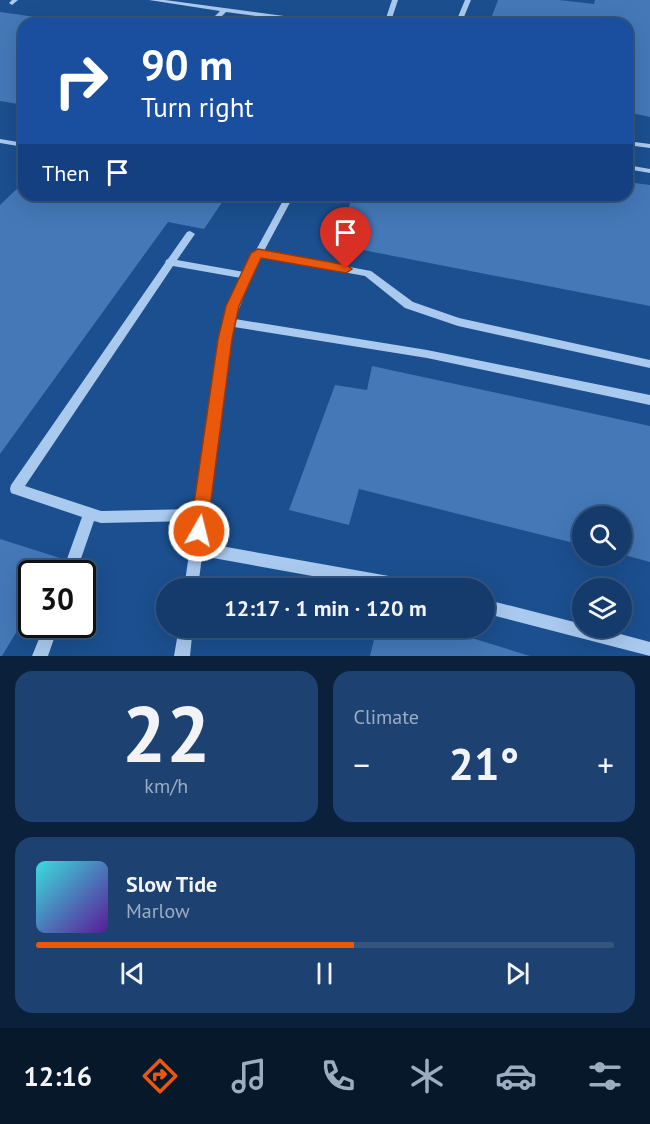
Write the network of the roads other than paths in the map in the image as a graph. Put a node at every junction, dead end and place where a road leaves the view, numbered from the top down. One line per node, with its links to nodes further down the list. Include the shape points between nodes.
1 (152, 0): 4 (street)
2 (395, 0): 7 (street)
3 (468, 0): 8 (street)
4 (224, 10): 5 (street); 6 (street)
5 (216, 18)
6 (284, 18)
7 (389, 18)
8 (460, 18)
9 (0, 141): 10 (street)
10 (18, 144)
11 (633, 144): 12 (street)
12 (650, 146)
13 (633, 168): 14 (street)
14 (650, 171)
15 (287, 201): 17 (street)
16 (190, 234): 18 (street)
17 (258, 253): 19 (street); 21 (street, via 368,273 409,305 458,322)
18 (169, 262): 19 (street); 23 (street, via 16,489)
19 (246, 276): 20 (street)
20 (229, 322): 22 (street, via 427,354); 24 (street)
21 (650, 364)
22 (650, 400)
23 (90, 513): 24 (street, via 101,517); 26 (street)
24 (201, 515): 25 (street)
25 (196, 548): 27 (street); 28 (street)
26 (74, 560)
27 (192, 578)
28 (362, 578)
29 (495, 609): 32 (street)
30 (47, 638): 33 (street)
31 (184, 638): 34 (street)
32 (650, 649)
33 (40, 656)
34 (182, 656)

